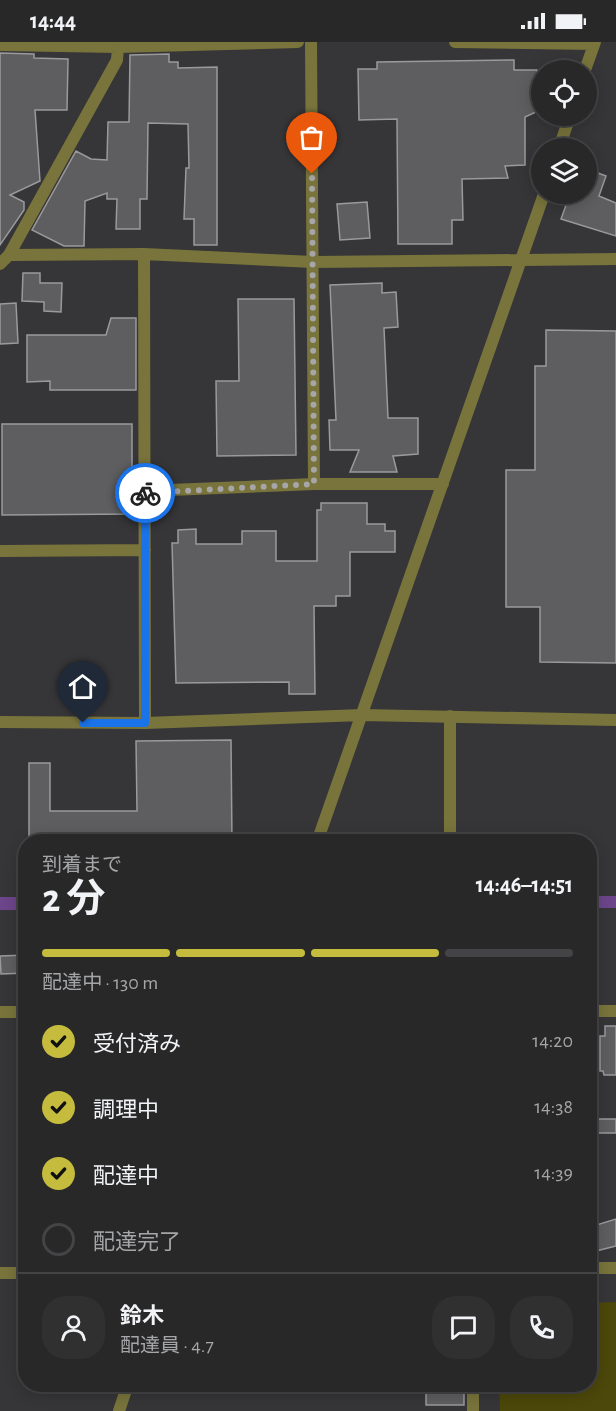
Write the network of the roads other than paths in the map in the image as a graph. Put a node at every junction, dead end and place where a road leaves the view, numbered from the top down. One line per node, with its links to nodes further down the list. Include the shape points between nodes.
1 (298, 42): 6 (street)
2 (311, 42): 13 (street)
3 (455, 42): 4 (street)
4 (594, 43): 7 (street)
5 (0, 45): 6 (street)
6 (124, 45): 11 (street)
7 (588, 60)
8 (541, 204): 12 (street)
9 (144, 254): 11 (street); 13 (street); 16 (street)
10 (616, 259): 12 (street)
11 (4, 260)
12 (522, 260): 13 (street); 15 (street)
13 (313, 262): 14 (street)
14 (314, 484): 15 (street); 16 (street)
15 (443, 484): 19 (street)
16 (145, 491): 18 (street)
17 (0, 550): 18 (street)
18 (145, 550): 23 (street)
19 (362, 715): 20 (street); 23 (street); 24 (street)
20 (450, 716): 21 (street); 25 (street)
21 (616, 720)
22 (0, 722): 23 (street)
23 (145, 723)
24 (320, 834)
25 (450, 834)
26 (597, 1011): 27 (street)
27 (616, 1011)
28 (0, 1012): 29 (street)
29 (18, 1012)
30 (597, 1268): 31 (street)
31 (616, 1268)
32 (0, 1273): 33 (street)
33 (18, 1273)
34 (125, 1392): 36 (street)
35 (473, 1392): 37 (street)
36 (119, 1411)
37 (473, 1411)

